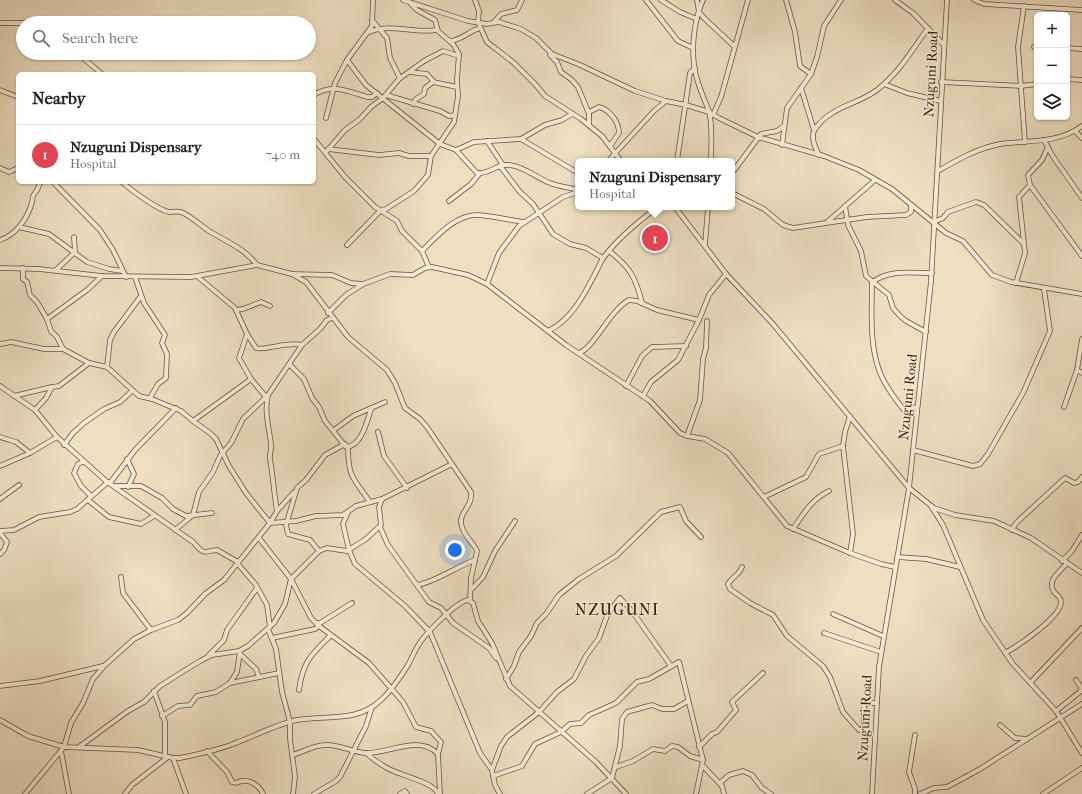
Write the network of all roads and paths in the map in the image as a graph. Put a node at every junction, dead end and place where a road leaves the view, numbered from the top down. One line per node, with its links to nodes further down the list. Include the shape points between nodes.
1 (373, 0): 22 (street)
2 (403, 0): 16 (street)
3 (475, 0): 23 (street, via 479,11)
4 (522, 0): 24 (street, via 517,10 502,14)
5 (646, 0): 35 (street, via 678,41)
6 (661, 0): 21 (street)
7 (697, 0): 20 (street)
8 (703, 0): 20 (street)
9 (748, 0): 34 (street)
10 (786, 0): 45 (street, via 795,32 800,66)
11 (842, 0): 45 (street, via 824,26)
12 (895, 0): 28 (street)
13 (947, 0): 33 (street, Nzuguni Road)
14 (974, 0): 17 (street, via 984,4)
15 (1044, 0): 18 (street)
16 (411, 4): 23 (street); 30 (street, via 435,20)
17 (1024, 6): 18 (street); 53 (street, via 1018,47)
18 (1044, 7): 19 (street)
19 (1082, 10)
20 (699, 12): 21 (street); 34 (street)
21 (697, 19): 35 (street)
22 (372, 20): 29 (street); 31 (street, via 372,26)
23 (478, 22): 24 (street); 27 (street)
24 (494, 22): 38 (street, via 521,29 536,38)
25 (0, 23): 26 (street)
26 (16, 23)
27 (480, 28): 32 (street, via 460,40); 67 (street, via 488,42 514,63 542,94)
28 (928, 28): 33 (street); 51 (street, via 906,60)
29 (381, 30): 30 (street); 31 (street); 46 (street, via 387,38 390,58)
30 (437, 30): 32 (street)
31 (367, 33): 41 (street)
32 (450, 41): 39 (street)
33 (944, 45): 50 (street, Nzuguni Road)
34 (734, 46): 70 (street, via 721,97)
35 (693, 48): 42 (street)
36 (1070, 48): 37 (street)
37 (1082, 49)
38 (548, 50): 63 (street, via 635,91); 68 (street, via 561,72 578,85)
39 (459, 56): 44 (street, via 443,51); 55 (street)
40 (85, 60): 43 (street)
41 (347, 60): 54 (street); 58 (street, via 358,77)
42 (695, 68): 65 (street, via 690,72); 66 (street, via 696,78)
43 (100, 72)
44 (410, 72): 46 (street); 49 (street, via 427,74)
45 (811, 74): 56 (street)
46 (400, 78): 61 (street)
47 (1070, 79): 48 (street)
48 (1082, 80)
49 (434, 82): 55 (street); 64 (street, via 425,88 424,94 416,98)
50 (941, 82): 53 (street); 62 (street, Nzuguni Road)
51 (884, 84): 62 (street, via 907,94); 75 (street, via 860,101 841,106)
52 (1034, 84): 53 (street)
53 (1021, 86): 83 (street)
54 (334, 87): 58 (street, via 370,97); 59 (street); 71 (street)
55 (458, 87): 69 (street)
56 (801, 88): 73 (street, via 787,108); 75 (street)
57 (0, 90): 60 (street)
58 (378, 93): 61 (street)
59 (316, 94)
60 (16, 96)
61 (384, 96): 64 (street); 84 (street); 89 (street, via 345,130)
62 (941, 100): 102 (street, Nzuguni Road)
63 (666, 101): 65 (street); 90 (street)
64 (413, 104): 69 (street, via 440,111 448,116)
65 (686, 105): 66 (street); 95 (street)
66 (709, 112): 70 (street); 96 (street)
67 (572, 114): 72 (street); 78 (street)
68 (589, 114): 72 (street); 86 (street, via 591,110 601,107 615,119 619,133)
69 (456, 115): 84 (street)
70 (713, 115): 77 (street)
71 (326, 118)
72 (589, 124): 86 (street)
73 (784, 126): 77 (street); 85 (street)
74 (1082, 126): 76 (street)
75 (814, 130): 91 (street, via 813,142)
76 (1075, 130): 79 (street); 80 (street, via 1056,139)
77 (758, 137): 85 (street); 100 (street)
78 (521, 138): 82 (street); 101 (street)
79 (1082, 138)
80 (1044, 140): 83 (street); 87 (street)
81 (316, 141): 89 (street)
82 (487, 142): 88 (street, via 474,142); 97 (street)
83 (1025, 142): 102 (street, via 1000,144 985,149)
84 (440, 144): 88 (street); 92 (street)
85 (782, 145): 91 (street)
86 (610, 146): 90 (street)
87 (1048, 147): 109 (street, via 1042,160 1028,175); 114 (street)
88 (456, 150): 103 (street, via 474,171)
89 (327, 151): 92 (street); 121 (street, via 348,179)
90 (615, 153): 93 (street); 94 (street)
91 (819, 155): 104 (street, via 859,170)
92 (431, 156): 121 (street, via 428,176 414,191)
93 (611, 158)
94 (619, 158)
95 (677, 158)
96 (711, 158)
97 (502, 165): 103 (street); 111 (street, via 512,165 549,183); 122 (street, via 520,192)
98 (0, 168): 99 (street, via 9,172)
99 (16, 169)
100 (735, 169)
101 (575, 171)
102 (938, 171): 126 (street, Nzuguni Road)
103 (480, 173): 115 (street, via 471,184)
104 (875, 180): 116 (street); 117 (street, via 892,189)
105 (40, 184): 127 (street)
106 (55, 184): 143 (street, via 100,230)
107 (124, 184): 110 (street)
108 (129, 184): 110 (street)
109 (1030, 185): 130 (street, via 1020,197); 136 (street)
110 (132, 190): 138 (street, via 166,211 185,214 210,232 241,249)
111 (575, 190)
112 (575, 192): 122 (street)
113 (735, 194): 125 (street, via 764,209 790,228)
114 (1082, 198)
115 (449, 201)
116 (845, 206): 123 (street); 125 (street)
117 (912, 206): 123 (street, via 911,212 906,215); 126 (street)
118 (655, 210): 134 (street)
119 (676, 210): 132 (street)
120 (708, 210): 132 (street)
121 (380, 211): 131 (street); 133 (street, via 395,219 402,231)
122 (539, 213): 124 (street); 137 (street, via 557,236)
123 (847, 220): 125 (street); 151 (street, via 848,228 860,251 865,274)
124 (524, 222): 133 (street, via 479,215 469,216 441,233); 154 (street, via 499,253)
125 (826, 223)
126 (936, 223): 130 (street, via 948,212 976,202 984,206); 144 (street, Nzuguni Road); 152 (street, via 946,233 963,241 992,275)
127 (19, 227): 129 (street, via 10,236); 135 (street, via 49,234)
128 (74, 237): 135 (street)
129 (0, 240)
130 (1024, 243): 152 (street, via 1025,253)
131 (348, 245)
132 (704, 245): 146 (street)
133 (422, 251): 139 (street)
134 (609, 251): 137 (street); 158 (street, via 625,264 636,279)
135 (75, 252): 142 (street); 143 (street, via 94,264)
136 (1082, 256)
137 (603, 258): 166 (street, via 568,318)
138 (257, 264): 145 (street); 150 (street)
139 (428, 267): 153 (street, via 413,276 390,274); 154 (street, via 468,274)
140 (0, 268): 141 (street)
141 (23, 268): 142 (street); 163 (street, via 23,279 27,282 30,296)
142 (56, 270): 147 (street)
143 (122, 271): 148 (street)
144 (932, 273): 151 (street, via 892,274); 167 (street, Nzuguni Road)
145 (292, 274): 153 (street, via 332,275); 161 (street, via 306,282)
146 (726, 274): 164 (street, via 709,295); 195 (street, via 773,324)
147 (102, 276): 148 (street); 163 (street)
148 (126, 277): 149 (street)
149 (135, 277): 150 (street); 157 (street)
150 (198, 277): 160 (street)
151 (872, 282): 167 (street, via 889,296 893,308 906,322); 192 (street, via 874,348 880,371 904,410)
152 (1016, 283): 155 (street)
153 (363, 284): 161 (street, via 346,295)
154 (487, 284): 166 (street, via 514,307)
155 (1044, 289): 156 (street); 205 (street, via 1050,331 1023,393 980,464 973,466)
156 (1082, 294)
157 (141, 296): 177 (street, via 110,340); 188 (street, via 164,333 162,343 167,354 166,378 158,384)
158 (642, 303): 164 (street, via 657,310); 174 (street, via 633,300 626,302 605,323 591,344)
159 (270, 306): 160 (street, via 261,302)
160 (236, 310): 168 (street)
161 (328, 313): 162 (street)
162 (332, 318): 171 (street); 210 (street, via 348,337 387,370 405,408 427,427)
163 (48, 319): 173 (street, via 51,330)
164 (699, 320): 172 (street)
165 (707, 321): 199 (street, via 700,400)
166 (548, 330): 174 (street)
167 (926, 332): 192 (street, Nzuguni Road)
168 (247, 334): 171 (street, via 258,349 286,344); 180 (street, via 239,358)
169 (1082, 340): 178 (street)
170 (0, 344): 173 (street, via 11,342 44,349)
171 (302, 345): 176 (street)
172 (686, 346): 181 (street, via 652,347 642,356); 187 (street, via 676,363 651,382)
173 (63, 349): 175 (street)
174 (579, 353): 181 (street)
175 (89, 363): 177 (street); 182 (street, via 59,386)
176 (289, 364): 186 (street); 197 (street, via 304,379 325,421)
177 (106, 367): 184 (street)
178 (1077, 370): 179 (street); 190 (street)
179 (1082, 373)
180 (251, 379): 186 (street); 196 (street)
181 (626, 386): 187 (street)
182 (52, 387): 185 (street); 194 (street)
183 (1, 388): 185 (street)
184 (132, 391): 188 (street, via 141,397); 202 (street, via 120,402 104,408 84,423)
185 (14, 396): 194 (street)
186 (267, 396): 207 (street, via 243,419); 228 (street, via 267,421 272,447 272,485)
187 (643, 396): 199 (street)
188 (150, 398): 191 (street)
189 (385, 402): 193 (street)
190 (1064, 407)
191 (176, 408): 196 (street); 208 (street)
192 (917, 408): 205 (street, Nzuguni Road)
193 (371, 409): 197 (street, via 353,416); 203 (street, via 364,431 358,440)
194 (35, 410): 201 (street)
195 (850, 416): 204 (street); 218 (street)
196 (193, 421): 207 (street, via 210,433)
197 (334, 430): 203 (street)
198 (378, 432): 217 (street, via 384,456)
199 (687, 436): 222 (street, via 705,439 728,453)
200 (0, 437): 206 (street, via 16,442)
201 (57, 437): 202 (street); 206 (street)
202 (64, 444): 209 (street)
203 (347, 446): 220 (street, via 325,455); 226 (street, via 351,476)
204 (843, 446): 222 (street, via 819,454 806,477); 246 (street, via 853,534)
205 (913, 450): 218 (street, Nzuguni Road)
206 (30, 452): 211 (street)
207 (223, 453): 231 (street, via 212,475 199,492); 235 (street, via 246,493)
208 (127, 459): 213 (street); 216 (street, via 134,474)
209 (83, 462): 213 (street); 221 (street, via 78,464 74,473 81,486)
210 (452, 464): 217 (street); 249 (street, via 471,492 471,502 462,514 461,523 477,551)
211 (0, 466)
212 (1082, 477): 239 (street, via 1074,483 1065,478 1016,523)
213 (109, 482): 215 (street); 221 (street)
214 (20, 485): 223 (street)
215 (115, 486): 216 (street); 232 (street)
216 (128, 487): 231 (street, via 141,486 162,498 180,513)
217 (407, 488): 224 (street)
218 (909, 488): 227 (street); 248 (street, Nzuguni Road)
219 (829, 491): 237 (street, via 813,501)
220 (294, 492): 228 (street); 233 (street)
221 (91, 496): 225 (street)
222 (764, 497): 237 (street, via 783,523)
223 (0, 499)
224 (382, 499): 226 (street); 236 (street, via 379,507)
225 (88, 500): 232 (street, via 109,517 116,519 141,524); 240 (street, via 70,512 39,517 14,530)
226 (370, 502): 229 (street, via 356,506)
227 (930, 506): 239 (street, via 955,515 994,521); 255 (street, via 943,525)
228 (277, 511): 235 (street)
229 (348, 512): 233 (street); 244 (street, via 343,524)
230 (212, 513): 231 (street)
231 (193, 515): 238 (street)
232 (154, 516): 238 (street)
233 (287, 521): 235 (street); 245 (street, via 288,534 310,540)
234 (515, 521): 261 (street, via 495,551 483,577)
235 (270, 523): 243 (street)
236 (380, 527): 244 (street, via 366,540); 259 (street, via 388,545)
237 (793, 529): 246 (street)
238 (175, 530): 251 (street, via 203,552 217,550)
239 (1012, 530): 250 (street, via 1033,540)
240 (0, 532): 247 (street, via 7,542)
241 (1082, 535): 250 (street)
242 (701, 536): 285 (street, via 686,521 680,507 661,512 616,556 559,595 537,623)
243 (259, 538): 251 (street); 258 (street)
244 (349, 550): 245 (street, via 327,548); 270 (street, via 358,566 405,606)
245 (319, 551): 258 (street, via 303,564)
246 (850, 553): 254 (street)
247 (0, 554)
248 (897, 557): 254 (street, Nzuguni Road); 255 (street, via 926,558)
249 (475, 560): 259 (street, via 436,577 429,583); 261 (street)
250 (1062, 561): 252 (street)
251 (238, 562): 260 (street); 269 (street, via 221,583 205,594 183,617)
252 (1067, 564): 256 (street); 277 (street, via 1052,584 1061,600 1056,611 1045,625)
253 (742, 567): 294 (street, via 741,571 731,578 728,584 730,589 774,615 787,636 823,666 830,677 843,712 859,730 862,730 864,725 864,705)
254 (895, 567): 273 (street, Nzuguni Road)
255 (960, 567): 277 (street, via 977,609)
256 (1082, 572)
257 (121, 578): 269 (street, via 122,593)
258 (291, 579): 266 (street, via 308,614); 267 (street, via 285,604)
259 (417, 585): 264 (street, via 429,602)
260 (257, 587): 267 (street, via 267,605); 278 (street, via 227,630 222,642)
261 (471, 590): 262 (street)
262 (470, 601): 264 (street, via 461,602); 279 (street)
263 (352, 604): 266 (street)
264 (446, 614): 270 (street); 279 (street, via 453,623 489,648)
265 (833, 614): 273 (street)
266 (317, 625): 272 (street); 274 (street, via 315,629)
267 (269, 628): 274 (street); 275 (street)
268 (1082, 628): 288 (street)
269 (151, 630): 280 (street, via 133,640)
270 (430, 632): 290 (street, via 418,644 408,666); 321 (street, via 480,753)
271 (824, 633): 276 (street)
272 (331, 635): 290 (street, via 365,659); 291 (street, via 305,664)
273 (884, 636): 276 (street, Nzuguni Road)
274 (272, 638): 282 (street)
275 (240, 652): 278 (street); 284 (street, via 256,669); 287 (street, via 237,672)
276 (881, 652): 294 (street, Nzuguni Road)
277 (1005, 653): 288 (street)
278 (206, 658): 292 (street)
279 (499, 660): 285 (street)
280 (104, 666): 289 (street, via 40,681); 309 (street, via 93,679 71,723)
281 (671, 666): 293 (street, via 678,662); 298 (street, via 620,598 608,613 599,638 574,679 557,692); 304 (street, via 649,679 637,682 616,703 589,715 579,724 570,724)
282 (279, 673): 284 (street); 302 (street)
283 (763, 673): 308 (street, via 732,702 736,710 717,732)
284 (259, 677): 287 (street)
285 (506, 679): 298 (street, via 514,691)
286 (1076, 680): 297 (street, via 1081,692)
287 (230, 683): 299 (street, via 216,692 197,696 190,705 178,706)
288 (1030, 683): 297 (street)
289 (0, 686)
290 (390, 688): 296 (street); 314 (street, via 406,707 416,728 431,731 439,740 441,744)
291 (299, 690)
292 (154, 691): 299 (street); 307 (street, via 144,702)
293 (688, 701): 308 (street); 319 (street, via 674,709 662,709 652,705 627,712 620,724 620,746)
294 (877, 703): 343 (street, Nzuguni Road)
295 (1082, 704): 300 (street)
296 (372, 707): 302 (street, via 348,717); 310 (street)
297 (1056, 711): 300 (street)
298 (539, 712): 304 (street); 321 (street, via 504,740)
299 (162, 716): 316 (street, via 165,722)
300 (1060, 718): 306 (street); 313 (street)
301 (0, 720): 309 (street, via 28,736)
302 (290, 722): 311 (street); 315 (street)
303 (1000, 726): 306 (street, via 1015,738)
304 (561, 732): 322 (street, via 535,744 522,766); 323 (street)
305 (915, 735): 344 (street, via 909,772)
306 (1028, 739): 325 (street, via 980,769 947,786)
307 (79, 747): 309 (street); 316 (street, via 138,750)
308 (699, 747): 317 (street)
309 (63, 749): 327 (street); 328 (street)
310 (355, 750): 312 (street); 315 (street, via 323,745); 333 (street, via 338,779)
311 (207, 751): 316 (street, via 180,758); 331 (street, via 227,772 232,782 245,780 256,784)
312 (366, 753): 314 (street, via 411,745 428,746); 336 (street, via 390,770 426,783)
313 (1082, 753)
314 (438, 754): 336 (street)
315 (293, 755): 332 (street)
316 (168, 757): 329 (street, via 132,785); 330 (street)
317 (703, 760): 318 (street); 319 (street, via 672,746 665,751 653,749 633,761)
318 (703, 766): 324 (street); 340 (street)
319 (616, 767): 323 (street)
320 (1082, 768): 346 (street)
321 (492, 770): 322 (street)
322 (493, 776): 337 (street)
323 (612, 778): 338 (street); 339 (street)
324 (720, 783): 341 (street); 342 (street, via 729,774 743,772 754,777 762,788)
325 (934, 788): 326 (street); 345 (street)
326 (938, 793)
327 (25, 794)
328 (69, 794)
329 (125, 794)
330 (186, 794)
331 (263, 794)
332 (293, 794)
333 (314, 794)
334 (400, 794): 335 (street, via 405,791)
335 (408, 794)
336 (439, 794)
337 (500, 794)
338 (587, 794)
339 (626, 794)
340 (696, 794)
341 (724, 794)
342 (771, 794)
343 (872, 794)
344 (915, 794)
345 (920, 794)
346 (1043, 794)

